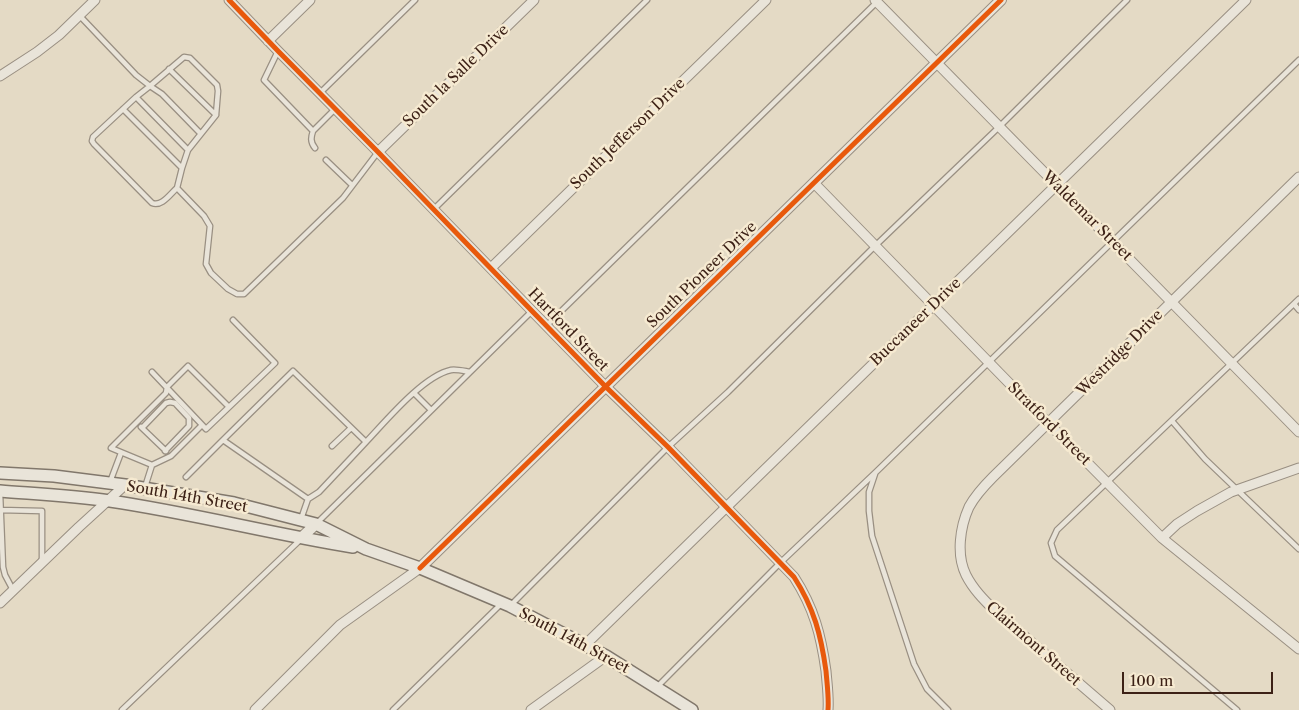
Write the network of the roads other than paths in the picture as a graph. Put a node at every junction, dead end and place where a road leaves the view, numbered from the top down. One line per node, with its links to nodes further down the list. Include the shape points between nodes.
1 (95, 0): 12 (street)
2 (229, 0): 13 (street, Hartford Street)
3 (310, 0): 13 (street)
4 (415, 0): 20 (lane)
5 (534, 0): 30 (street, South la Salle Drive)
6 (647, 0): 38 (lane)
7 (766, 0): 41 (street, South Jefferson Drive)
8 (1001, 0): 16 (street, South Pioneer Drive)
9 (1128, 0): 25 (lane)
10 (1246, 0): 36 (street, Buccaneer Drive)
11 (877, 1): 16 (street, Waldemar Street); 49 (lane)
12 (79, 15): 18 (street, via 60,35); 19 (lane)
13 (268, 41): 14 (street, Hartford Street)
14 (278, 52): 20 (street, Hartford Street); 26 (lane, via 264,80)
15 (1299, 60): 39 (lane)
16 (937, 62): 25 (street, Waldemar Street); 34 (street, South Pioneer Drive)
17 (169, 69): 19 (lane); 24 (lane); 24 (lane, via 184,57 190,58 218,88)
18 (0, 76)
19 (150, 86): 21 (lane); 27 (lane)
20 (320, 93): 23 (street, Hartford Street)
21 (136, 97): 22 (lane); 29 (lane)
22 (123, 109): 32 (lane); 37 (lane, via 93,137 94,144 152,203 160,204)
23 (335, 109): 26 (lane); 30 (street, Hartford Street)
24 (216, 115): 27 (lane)
25 (999, 126): 36 (street, Waldemar Street); 40 (lane)
26 (313, 130): 28 (lane, via 311,139)
27 (200, 133): 29 (lane)
28 (315, 148)
29 (188, 150): 32 (lane)
30 (378, 152): 35 (lane); 38 (street, Hartford Street)
31 (326, 160): 35 (lane)
32 (182, 168): 37 (lane)
33 (1299, 177): 43 (street, Westridge Drive)
34 (814, 183): 40 (street, Stratford Street); 54 (street, South Pioneer Drive)
35 (352, 186): 37 (lane, via 244,294 228,290 211,273 206,264 210,226)
36 (1057, 186): 39 (street, Waldemar Street); 45 (street, Buccaneer Drive)
37 (177, 188)
38 (434, 209): 41 (street, Hartford Street)
39 (1112, 242): 43 (street, Waldemar Street); 50 (lane)
40 (875, 246): 45 (street, Stratford Street); 69 (lane)
41 (490, 268): 47 (street, Hartford Street)
42 (1299, 299): 44 (lane)
43 (1172, 302): 51 (street, Waldemar Street); 62 (street, Westridge Drive)
44 (1294, 304): 46 (lane); 51 (lane)
45 (933, 305): 50 (street, Stratford Street); 86 (street, Buccaneer Drive)
46 (1299, 310)
47 (532, 311): 49 (street, Hartford Street); 53 (lane)
48 (233, 320): 57 (lane, via 275,363)
49 (547, 325): 54 (street, Hartford Street)
50 (989, 362): 62 (street, Stratford Street); 75 (lane)
51 (1232, 364): 59 (lane); 65 (street, Waldemar Street)
52 (152, 372): 55 (lane)
53 (470, 372): 56 (lane, via 452,370 428,380); 58 (lane)
54 (606, 386): 69 (street, Hartford Street); 97 (street, South Pioneer Drive)
55 (167, 387): 57 (lane, via 188,366); 60 (lane, via 166,393); 61 (lane)
56 (414, 393): 58 (lane); 67 (lane)
57 (229, 407): 61 (lane, via 206,429)
58 (431, 410): 89 (lane)
59 (1172, 421): 78 (lane); 82 (lane)
60 (136, 423): 63 (lane); 71 (lane, via 110,448)
61 (202, 424): 72 (lane)
62 (1049, 424): 78 (street, Stratford Street); 92 (street, Westridge Drive, via 979,492 962,525)
63 (142, 428): 70 (lane); 70 (lane, via 166,404 175,403 189,418 190,426)
64 (351, 428): 66 (lane, via 293,371); 67 (lane); 68 (lane)
65 (1299, 432)
66 (223, 440): 77 (lane); 84 (lane)
67 (366, 442): 84 (lane, via 319,492)
68 (332, 446)
69 (668, 447): 86 (street, Hartford Street); 101 (lane)
70 (165, 450): 72 (lane)
71 (121, 453): 73 (lane); 79 (lane)
72 (171, 456): 73 (lane)
73 (152, 465): 81 (lane)
74 (1299, 468): 82 (street)
75 (876, 472): 96 (lane); 112 (lane, via 869,492 872,536 914,664 927,689)
76 (0, 473): 79 (main road, South 14th Street)
77 (186, 477)
78 (1107, 482): 91 (street, Stratford Street); 114 (lane, via 1057,530 1051,543 1055,556)
79 (110, 483): 80 (main road, South 14th Street)
80 (125, 485): 81 (main road, South 14th Street); 85 (street)
81 (145, 489): 88 (main road, South 14th Street, via 234,504)
82 (1238, 490): 91 (street, via 1196,511); 94 (lane)
83 (0, 491): 85 (main road, South 14th Street); 87 (lane)
84 (308, 499): 88 (lane)
85 (108, 501): 90 (main road, South 14th Street); 95 (street)
86 (726, 508): 96 (street, Hartford Street); 102 (street, Buccaneer Drive)
87 (0, 510): 95 (lane, via 42,511); 98 (lane)
88 (300, 520): 89 (main road, South 14th Street)
89 (316, 524): 90 (street); 93 (main road, South 14th Street)
90 (301, 538): 93 (main road, South 14th Street); 107 (lane)
91 (1162, 538): 103 (street, Stratford Street)
92 (960, 541): 113 (street, Clairmont Street, via 965,574 979,595)
93 (366, 549): 97 (main road, South 14th Street)
94 (1299, 549)
95 (42, 562): 99 (street)
96 (780, 563): 105 (lane); 111 (street, Hartford Street, via 804,592 818,626)
97 (420, 568): 101 (main road, South 14th Street); 108 (street, via 340,626)
98 (2, 574): 99 (lane)
99 (13, 590): 100 (street)
100 (0, 603)
101 (506, 605): 102 (main road, South 14th Street); 109 (lane)
102 (585, 645): 104 (main road, South 14th Street)
103 (1299, 649)
104 (606, 656): 105 (main road, South 14th Street); 110 (street)
105 (657, 687): 106 (main road, South 14th Street)
106 (688, 709)
107 (122, 710)
108 (255, 710)
109 (393, 710)
110 (531, 710)
111 (828, 710)
112 (948, 710)
113 (1110, 710)
114 (1237, 710)

